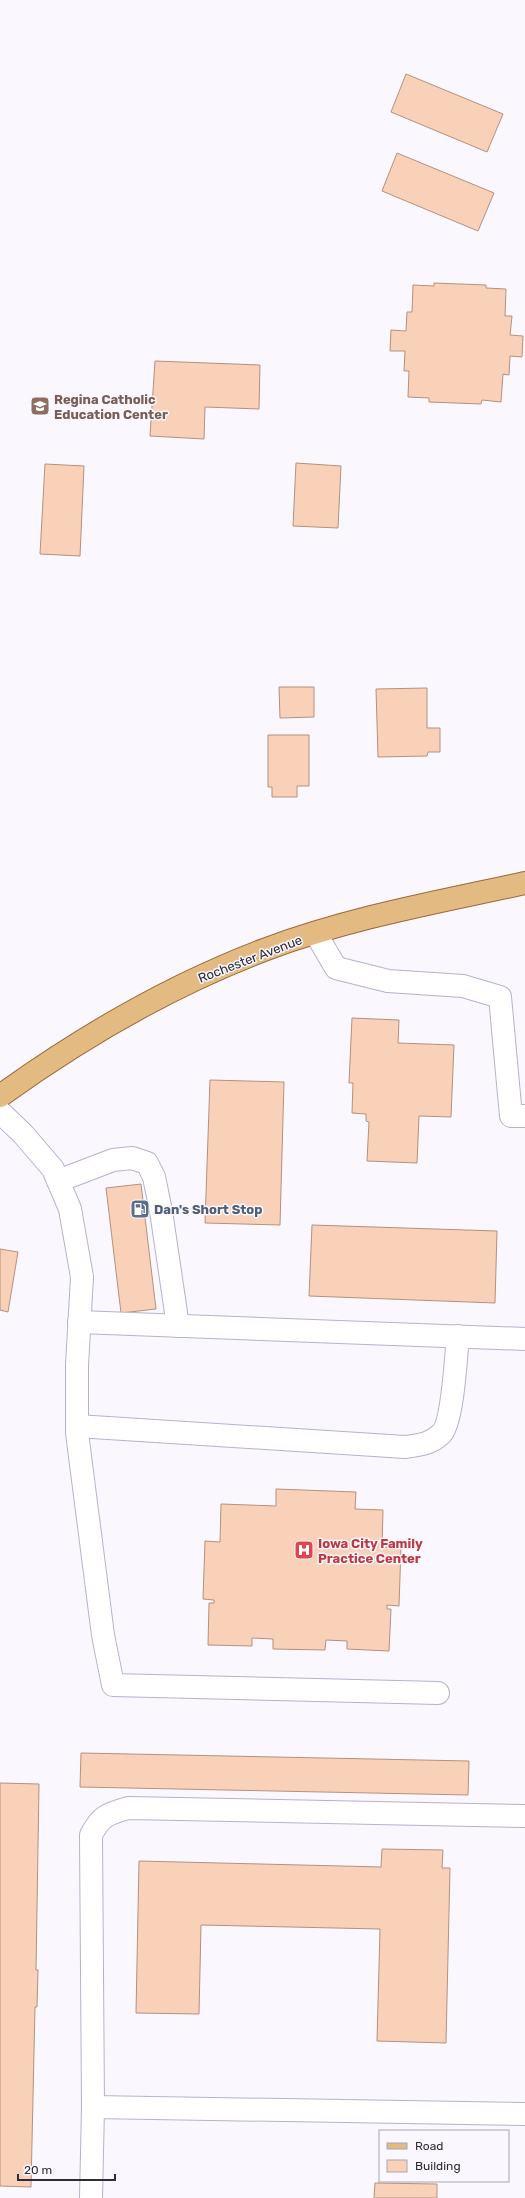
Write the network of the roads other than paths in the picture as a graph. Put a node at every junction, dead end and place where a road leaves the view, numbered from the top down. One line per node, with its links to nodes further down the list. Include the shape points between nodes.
1 (525, 883): 2 (main road, Rochester Avenue, via 365,918)
2 (316, 934): 3 (main road, Rochester Avenue, via 265,950 200,976 107,1024); 5 (lane, via 336,968 388,981 464,986 500,997 511,1116)
3 (0, 1096)
4 (0, 1112): 6 (lane, via 53,1169)
5 (525, 1116)
6 (58, 1181): 7 (lane, via 70,1209 78,1249 82,1277); 8 (lane, via 113,1160 132,1158 147,1163 154,1177 161,1211)
7 (80, 1322): 8 (lane); 11 (lane)
8 (178, 1326): 9 (lane)
9 (458, 1336): 10 (lane); 11 (lane, via 451,1406 443,1432 428,1443 405,1447)
10 (525, 1339)
11 (77, 1426): 12 (lane, via 102,1635 113,1685)
12 (438, 1693)
13 (525, 1816): 14 (lane, via 128,1808 99,1820 92,1835)
14 (93, 2107): 15 (lane); 16 (lane)
15 (525, 2114)
16 (91, 2198)

